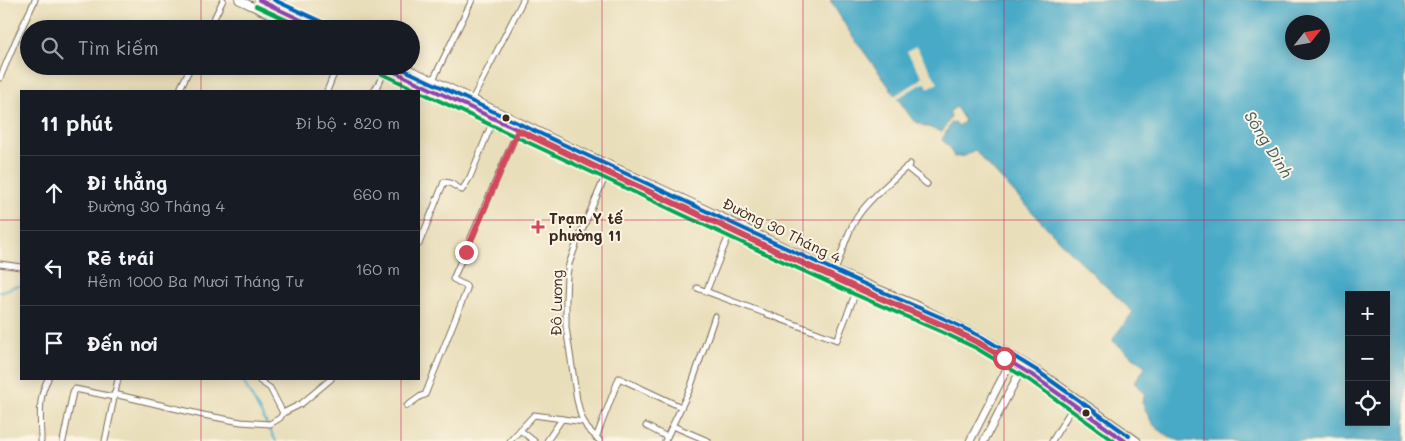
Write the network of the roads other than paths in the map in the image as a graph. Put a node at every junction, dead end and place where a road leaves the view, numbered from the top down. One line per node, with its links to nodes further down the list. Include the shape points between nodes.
1 (36, 0): 10 (street)
2 (223, 0): 11 (street)
3 (239, 0): 9 (main road)
4 (259, 0): 8 (main road)
5 (282, 0): 8 (street)
6 (472, 0): 21 (street)
7 (523, 0): 25 (street)
8 (279, 9): 9 (main road); 13 (main road)
9 (276, 17): 12 (main road)
10 (26, 20)
11 (213, 20)
12 (282, 20)
13 (302, 20)
14 (20, 32): 20 (street)
15 (420, 74): 21 (main road, Đường 30 Tháng 4)
16 (187, 75): 22 (street)
17 (333, 75): 23 (street)
18 (381, 75): 24 (street)
19 (399, 75): 26 (main road, Đường 30 Tháng 4)
20 (0, 78)
21 (433, 80): 25 (main road, Đường 30 Tháng 4)
22 (179, 90)
23 (327, 90)
24 (374, 90)
25 (472, 100): 28 (main road, Đường 30 Tháng 4)
26 (494, 118): 27 (main road, Đường 30 Tháng 4); 33 (street, via 462,190 444,182)
27 (518, 130): 28 (main road, Đường 30 Tháng 4); 50 (street, via 453,279 467,289 425,395)
28 (608, 169): 30 (main road, Đường 30 Tháng 4); 31 (main road, Đường 30 Tháng 4); 54 (street, Đô Lương, via 577,242 567,275 566,327 577,400)
29 (926, 184): 36 (street, via 908,165 883,188 858,215)
30 (731, 230): 32 (main road, Đường 30 Tháng 4); 39 (street)
31 (754, 232): 32 (main road); 36 (main road, Đường 30 Tháng 4)
32 (750, 239): 36 (main road, Đường 30 Tháng 4)
33 (420, 242)
34 (0, 264): 35 (street)
35 (20, 266)
36 (834, 274): 37 (main road, Đường 30 Tháng 4)
37 (858, 285): 39 (street, via 836,340); 41 (main road, Đường 30 Tháng 4, via 903,304 914,304 958,325 985,339)
38 (697, 288): 39 (street)
39 (706, 292)
40 (715, 316): 51 (street)
41 (1012, 359): 42 (main road, Đường 30 Tháng 4); 67 (main road)
42 (1023, 366): 47 (main road, Đường 30 Tháng 4); 68 (main road)
43 (48, 380): 60 (street, via 40,402)
44 (118, 380): 48 (street)
45 (258, 380): 52 (street, via 270,388)
46 (330, 380): 52 (street)
47 (1054, 386): 49 (main road, Đường 30 Tháng 4); 71 (main road, Đường 30 Tháng 4)
48 (114, 396): 52 (street, via 241,422 270,424); 61 (street, via 75,389); 62 (street)
49 (1074, 405): 69 (street); 70 (main road, Đường 30 Tháng 4)
50 (407, 406)
51 (681, 407): 56 (street); 59 (street, via 619,378)
52 (283, 414)
53 (562, 419): 54 (street); 57 (street, via 534,415); 65 (street)
54 (584, 422): 59 (street, Đô Lương)
55 (646, 426): 58 (street)
56 (673, 426): 58 (street); 66 (street)
57 (520, 430): 63 (street); 64 (street)
58 (666, 439)
59 (598, 440)
60 (42, 441)
61 (63, 441)
62 (105, 441)
63 (510, 441)
64 (534, 441)
65 (547, 441)
66 (708, 441)
67 (970, 441)
68 (984, 441)
69 (1052, 441)
70 (1125, 441)
71 (1136, 441)

